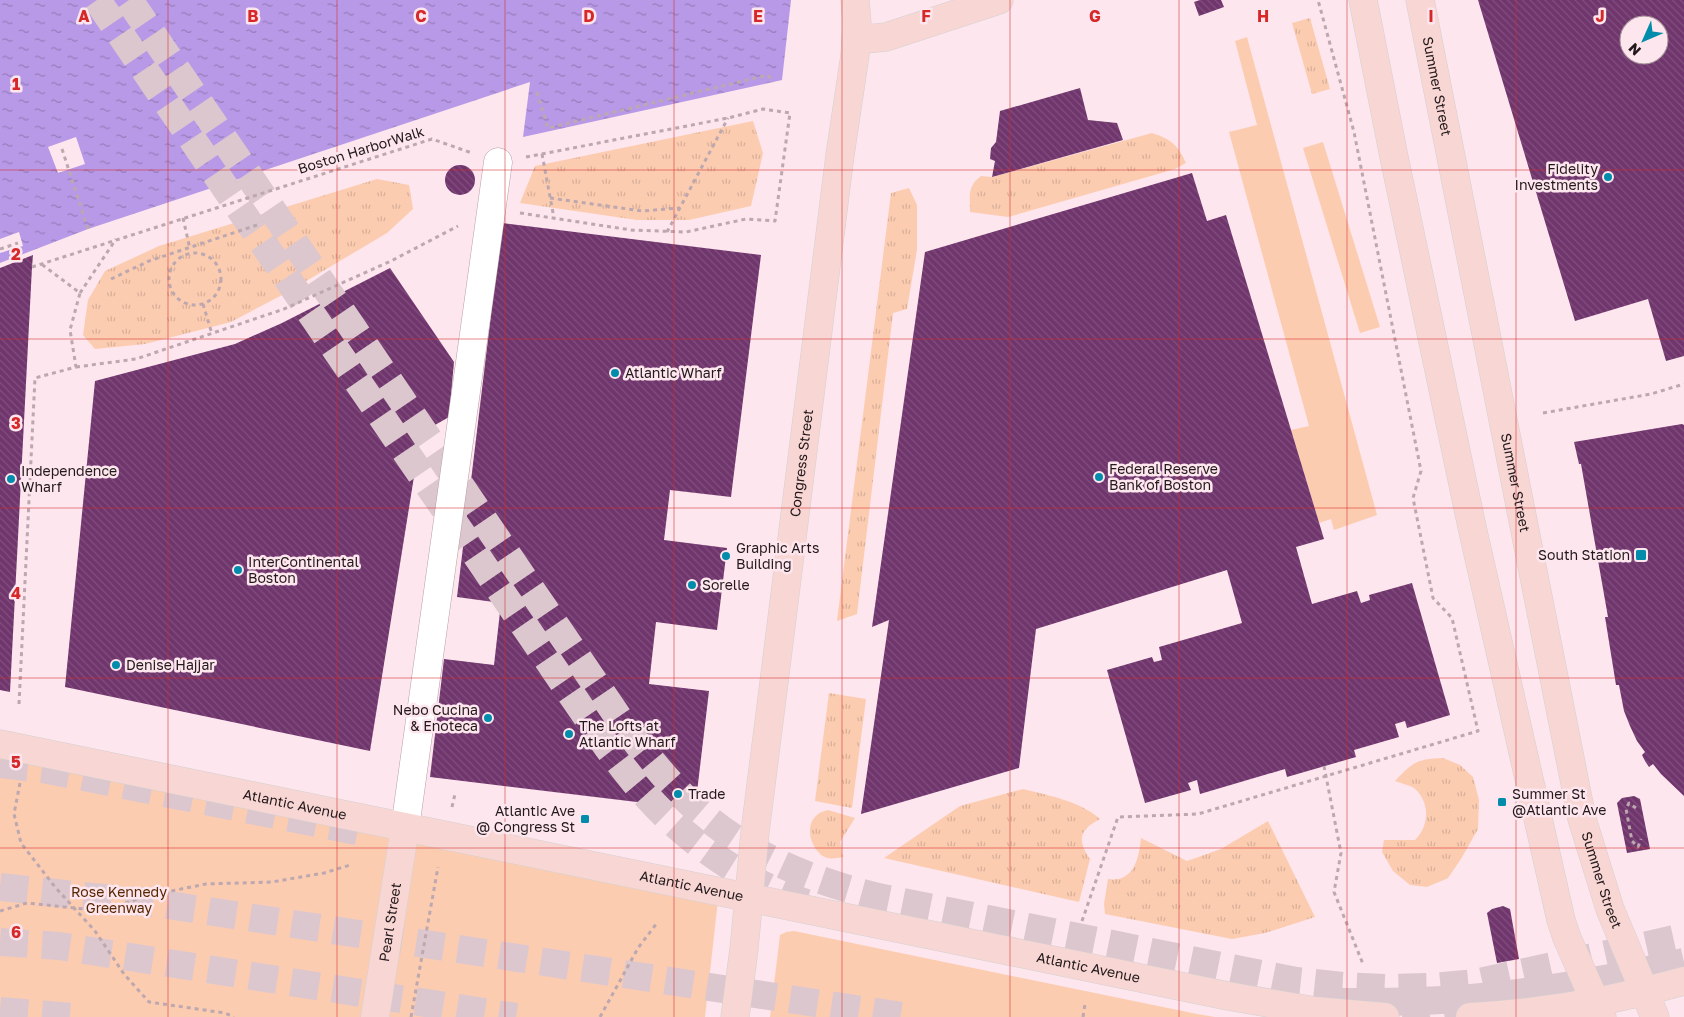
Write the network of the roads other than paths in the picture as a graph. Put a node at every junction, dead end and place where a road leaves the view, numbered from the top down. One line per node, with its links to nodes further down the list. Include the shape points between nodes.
1 (856, 0): 5 (main road, Congress Street)
2 (999, 0): 5 (main road, via 886,37)
3 (1363, 0): 12 (main road, via 1470,517 1559,910 1567,938)
4 (1420, 0): 11 (main road, Summer Street, via 1582,819 1610,909)
5 (856, 40): 9 (main road, Congress Street)
6 (498, 162): 8 (street)
7 (0, 744): 8 (main road, Atlantic Avenue)
8 (406, 828): 9 (main road, Atlantic Avenue); 13 (main road, Pearl Street)
9 (748, 897): 14 (main road, Congress Street); 15 (main road, Atlantic Avenue, via 1228,996 1315,1011)
10 (1684, 981): 11 (main road)
11 (1645, 992): 12 (main road); 17 (main road, Summer Street)
12 (1599, 1010): 16 (main road)
13 (375, 1017)
14 (735, 1017)
15 (1385, 1017)
16 (1470, 1017)
17 (1655, 1017)

